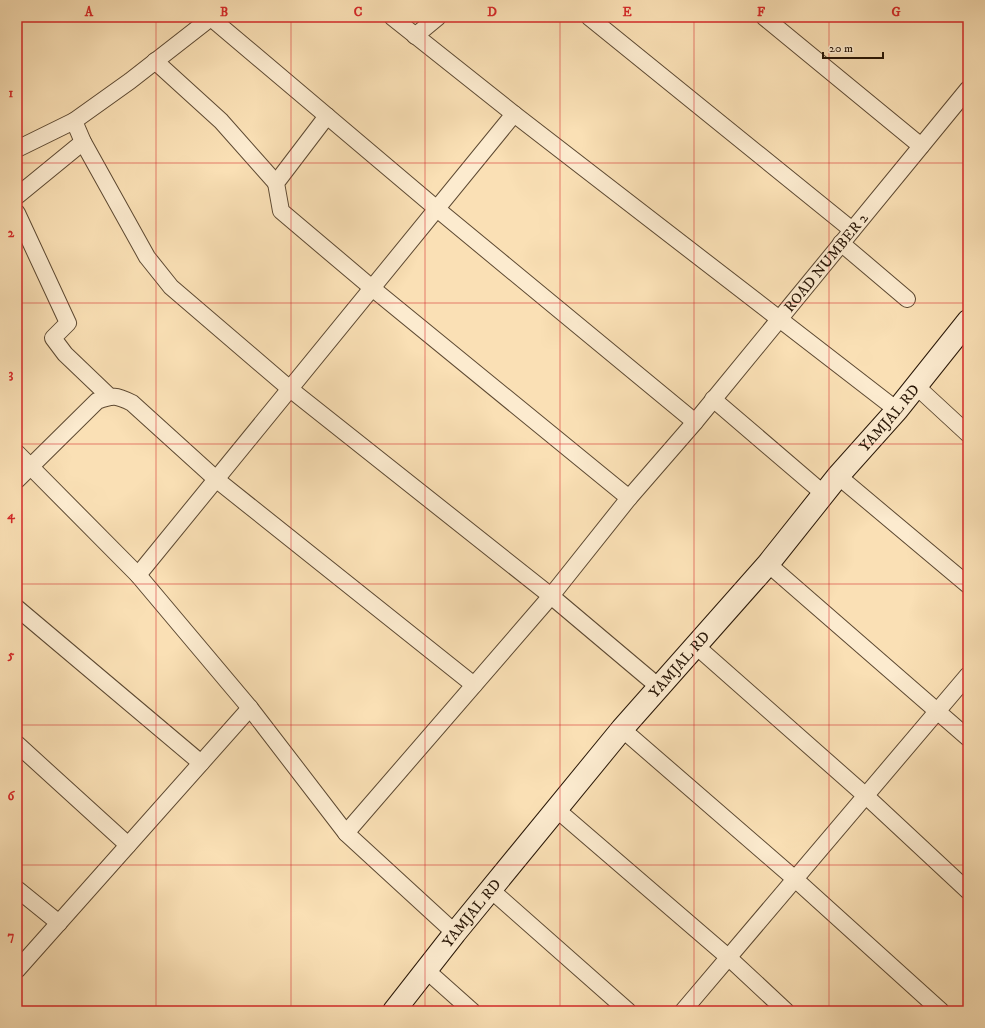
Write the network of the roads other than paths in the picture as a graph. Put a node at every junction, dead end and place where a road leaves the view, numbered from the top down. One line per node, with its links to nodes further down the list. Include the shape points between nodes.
1 (211, 17): 7 (street); 10 (street)
2 (392, 17): 6 (street)
3 (438, 17): 6 (street)
4 (590, 17): 19 (street)
5 (764, 17): 13 (street)
6 (415, 36): 9 (street)
7 (155, 62): 11 (street); 15 (street, via 221,121)
8 (968, 89): 13 (street, ROAD NUMBER 2)
9 (514, 114): 17 (street); 23 (street)
10 (327, 116): 15 (street); 17 (street)
11 (74, 121): 12 (street); 14 (street)
12 (83, 142): 16 (street); 26 (street, via 147,257 162,278)
13 (921, 146): 19 (street, ROAD NUMBER 2)
14 (17, 149)
15 (276, 183): 21 (street, via 281,211)
16 (17, 196)
17 (436, 209): 21 (street); 30 (street)
18 (17, 212): 27 (street, via 68,323 53,338 65,354)
19 (852, 230): 20 (street, ROAD NUMBER 2)
20 (841, 243): 22 (street); 23 (street, ROAD NUMBER 2)
21 (372, 288): 26 (street); 38 (street)
22 (907, 299)
23 (778, 319): 28 (street); 29 (street, ROAD NUMBER 2)
24 (968, 321): 25 (main road, YAMJAL RD)
25 (916, 386): 29 (main road, YAMJAL RD); 31 (street)
26 (290, 390): 36 (street); 42 (street)
27 (110, 397): 33 (street, via 97,401); 36 (street, via 119,396 132,403)
28 (713, 399): 30 (street); 37 (street)
29 (897, 410): 34 (main road, YAMJAL RD)
30 (694, 422): 38 (street)
31 (968, 434)
32 (17, 453): 33 (street)
33 (31, 466): 35 (street); 40 (street)
34 (838, 476): 37 (main road, YAMJAL RD); 41 (street)
35 (17, 480)
36 (217, 480): 40 (street); 46 (street)
37 (824, 494): 39 (main road, YAMJAL RD)
38 (629, 498): 42 (street)
39 (768, 564): 44 (main road, YAMJAL RD); 49 (street)
40 (138, 575): 48 (street)
41 (968, 585)
42 (551, 596): 46 (street); 47 (street)
43 (17, 608): 53 (street)
44 (696, 646): 47 (main road, YAMJAL RD); 54 (street)
45 (968, 675): 49 (street)
46 (474, 685): 56 (street)
47 (659, 687): 50 (main road, YAMJAL RD)
48 (250, 708): 53 (street); 56 (street)
49 (937, 712): 51 (street); 54 (street)
50 (622, 729): 55 (main road, YAMJAL RD); 58 (street)
51 (968, 738)
52 (17, 744): 57 (street)
53 (201, 763): 57 (street)
54 (866, 796): 58 (street); 61 (street)
55 (556, 809): 60 (main road, YAMJAL RD); 64 (street)
56 (346, 833): 63 (street)
57 (128, 845): 62 (street)
58 (795, 879): 64 (street); 72 (street)
59 (17, 889): 62 (street)
60 (491, 890): 63 (main road, YAMJAL RD); 69 (street)
61 (968, 891)
62 (59, 923): 65 (street)
63 (455, 932): 66 (main road, YAMJAL RD)
64 (728, 957): 70 (street); 71 (street)
65 (17, 970)
66 (426, 970): 67 (main road, YAMJAL RD); 68 (street)
67 (394, 1011)
68 (472, 1011)
69 (628, 1011)
70 (683, 1011)
71 (786, 1011)
72 (941, 1011)

